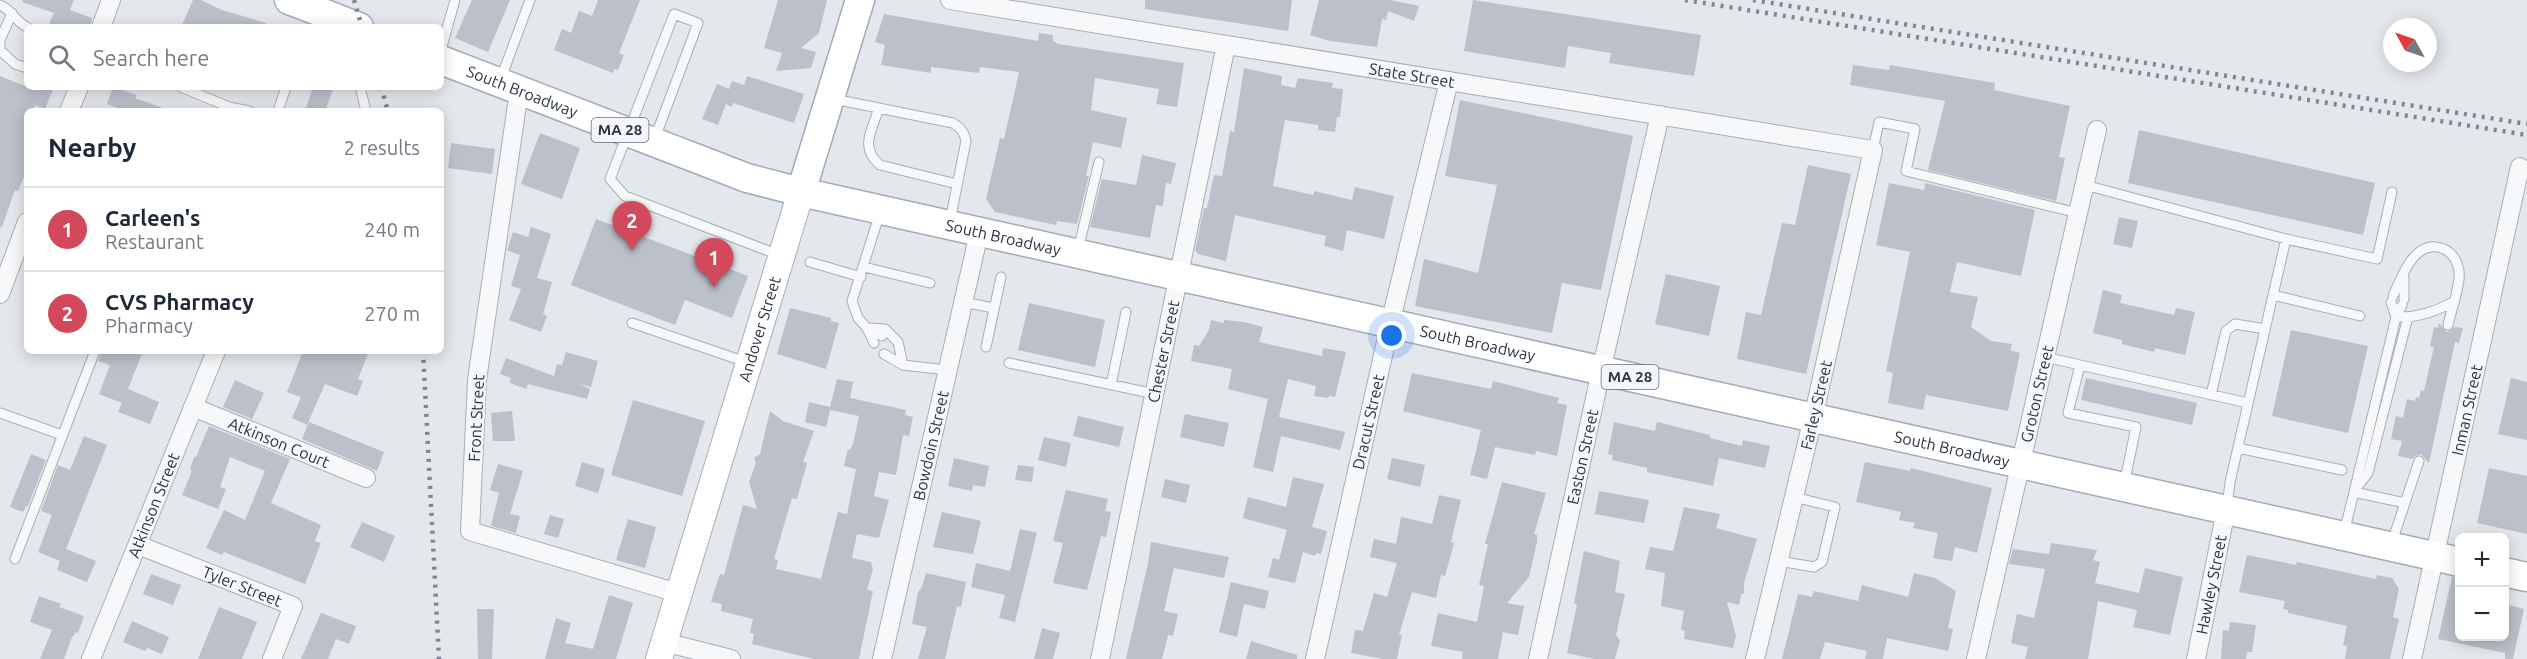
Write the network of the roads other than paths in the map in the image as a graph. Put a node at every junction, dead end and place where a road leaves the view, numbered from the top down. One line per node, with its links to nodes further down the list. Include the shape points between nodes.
1 (111, 0): 9 (street)
2 (455, 0): 12 (lane)
3 (530, 0): 17 (lane)
4 (860, 0): 22 (main road, Andover Street)
5 (950, 0): 13 (street, State Street)
6 (0, 5): 8 (lane)
7 (305, 7): 10 (main road)
8 (12, 13): 11 (lane); 15 (lane, via 0,40 0,51)
9 (102, 24)
10 (346, 24)
11 (24, 26)
12 (444, 39)
13 (1226, 45): 16 (street, State Street); 50 (street, Chester Street)
14 (444, 61): 17 (main road, South Broadway / MA 28)
15 (24, 67)
16 (1449, 81): 28 (street, State Street); 64 (street, Dracut Street)
17 (509, 87): 30 (main road, South Broadway / MA 28); 108 (street, Front Street, via 477,380 470,531)
18 (78, 90): 23 (street)
19 (188, 90): 24 (lane)
20 (285, 90): 25 (lane)
21 (361, 90): 26 (lane)
22 (830, 98): 27 (lane); 37 (main road, Andover Street)
23 (70, 108)
24 (234, 108)
25 (279, 108)
26 (365, 108)
27 (879, 108): 35 (lane, via 960,127 966,141); 35 (lane, via 867,147 870,156 880,165)
28 (1660, 115): 32 (street, State Street); 81 (street, Easton Street)
29 (2097, 130): 36 (street, Groton Street)
30 (627, 132): 31 (main road, South Broadway / MA 28); 31 (lane, via 674,14 698,23); 46 (lane, via 610,179 625,196)
31 (653, 142): 37 (main road, South Broadway / MA 28, via 747,178)
32 (1873, 150): 40 (lane, via 1879,122 1915,129 1906,171); 88 (street, Farley Street)
33 (1099, 162): 45 (lane)
34 (2523, 168): 104 (street, Inman Street)
35 (957, 183): 41 (lane)
36 (2085, 185): 40 (street, Groton Street); 44 (lane)
37 (801, 192): 39 (main road, South Broadway / MA 28); 46 (main road, Andover Street)
38 (2392, 192): 44 (lane, via 2377,259)
39 (881, 211): 41 (main road, South Broadway / MA 28); 48 (lane)
40 (2078, 213): 75 (street, Groton Street)
41 (949, 226): 43 (main road, South Broadway / MA 28)
42 (24, 230): 54 (street)
43 (979, 232): 45 (main road, South Broadway / MA 28); 56 (street, Bowdoin Street)
44 (2286, 239): 55 (lane)
45 (1077, 254): 50 (main road, South Broadway / MA 28)
46 (781, 256): 76 (main road, Andover Street)
47 (810, 262): 51 (lane)
48 (864, 267): 51 (lane); 53 (lane)
49 (2404, 272): 57 (lane, via 2411,258 2425,248 2437,246 2449,251 2456,258 2459,273); 61 (lane, via 2403,302); 61 (lane, via 2392,299)
50 (1179, 276): 64 (main road, South Broadway / MA 28); 83 (street, Chester Street)
51 (861, 277): 66 (lane, via 852,301 858,318)
52 (1001, 277): 58 (lane)
53 (930, 283)
54 (0, 294)
55 (2273, 295): 60 (lane); 67 (lane)
56 (963, 302): 58 (lane); 80 (street, Bowdoin Street)
57 (2453, 302): 62 (lane, via 2436,311); 65 (lane)
58 (994, 308): 71 (lane)
59 (1126, 312): 82 (lane)
60 (2360, 316)
61 (2396, 317): 62 (lane); 96 (lane)
62 (2408, 317): 96 (lane, via 2367,473)
63 (632, 323): 76 (lane)
64 (1390, 324): 81 (main road, South Broadway / MA 28); 115 (street, Dracut Street)
65 (2448, 325)
66 (867, 328): 68 (lane); 69 (lane); 78 (lane, via 885,329 898,342)
67 (2265, 329): 84 (lane, via 2235,324 2226,331); 85 (lane)
68 (882, 336)
69 (874, 343)
70 (892, 347): 78 (lane)
71 (986, 347)
72 (94, 354): 89 (lane)
73 (215, 354): 86 (street, Atkinson Street)
74 (884, 354): 78 (lane)
75 (2045, 357): 79 (lane); 92 (street, Groton Street)
76 (748, 363): 108 (main road, Andover Street)
77 (1009, 363): 82 (lane)
78 (903, 365): 80 (lane)
79 (2080, 365): 84 (lane); 95 (lane, via 2067,413 2136,428)
80 (948, 370): 113 (street, Bowdoin Street)
81 (1601, 371): 88 (main road, South Broadway / MA 28); 116 (street, Easton Street)
82 (1111, 384): 83 (lane)
83 (1155, 394): 114 (street, Chester Street)
84 (2211, 395): 85 (lane)
85 (2248, 403): 90 (lane)
86 (193, 407): 94 (street, Atkinson Court); 101 (street, Atkinson Street)
87 (0, 413): 89 (lane)
88 (1813, 418): 92 (main road, South Broadway / MA 28); 97 (street, Farley Street)
89 (62, 435): 103 (lane)
90 (2238, 448): 93 (lane); 99 (lane)
91 (2419, 461): 98 (lane)
92 (2020, 464): 95 (main road, South Broadway / MA 28); 118 (street, Groton Street)
93 (2342, 470)
94 (366, 478)
95 (2123, 487): 99 (main road, South Broadway / MA 28)
96 (2354, 492): 98 (lane); 100 (lane)
97 (1794, 497): 105 (street, Farley Street); 105 (lane, via 1835,507 1822,562 1814,567)
98 (2405, 503): 102 (lane)
99 (2226, 510): 100 (main road, South Broadway / MA 28); 119 (street, Hawley Street)
100 (2343, 536): 102 (main road, South Broadway / MA 28)
101 (138, 545): 110 (street, Atkinson Street); 111 (street, Tyler Street, via 293,606)
102 (2390, 547): 104 (main road, South Broadway / MA 28)
103 (15, 559)
104 (2447, 560): 120 (street, Inman Street)
105 (1779, 561): 117 (street, Farley Street)
106 (2509, 573): 107 (main road)
107 (2527, 577)
108 (678, 593): 109 (main road, Andover Street)
109 (661, 650): 112 (street)
110 (91, 659)
111 (272, 659)
112 (731, 659)
113 (882, 659)
114 (1100, 659)
115 (1315, 659)
116 (1538, 659)
117 (1755, 659)
118 (1976, 659)
119 (2196, 659)
120 (2412, 659)

